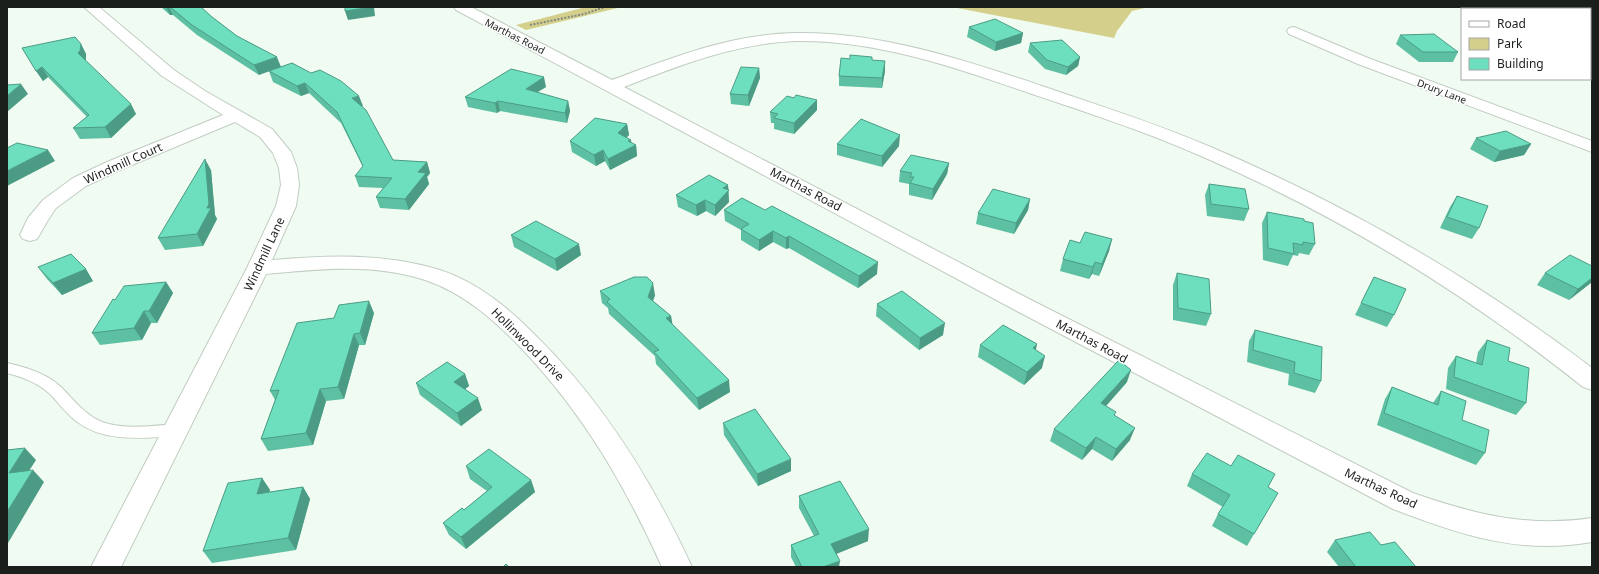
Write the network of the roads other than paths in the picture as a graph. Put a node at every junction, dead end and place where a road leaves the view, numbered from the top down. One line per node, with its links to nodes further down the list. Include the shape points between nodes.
1 (91, 7): 5 (street, Windmill Lane, via 168,73)
2 (461, 7): 4 (street, Marthas Road)
3 (1294, 31): 6 (street, Drury Lane, via 1363,61)
4 (612, 86): 10 (street, via 716,48 761,39 799,37 876,45 998,77 1198,148 1338,214 1400,249 1505,315); 12 (street, Marthas Road, via 1023,305 1403,501 1494,529 1538,534)
5 (235, 116): 7 (street, Windmill Court, via 79,183 48,206 35,221); 8 (street, Windmill Lane, via 266,133 282,152 288,168 290,185 286,206)
6 (1592, 147)
7 (30, 235)
8 (258, 268): 11 (street, Windmill Lane); 14 (street, Hollinwood Drive, via 336,262 385,265 432,275 455,283 484,301 534,346 602,429 659,526)
9 (7, 368): 11 (lane, via 56,391 70,409 86,421 108,429 137,432)
10 (1592, 381)
11 (176, 430): 13 (street, Windmill Lane)
12 (1592, 530)
13 (106, 567)
14 (678, 567)

